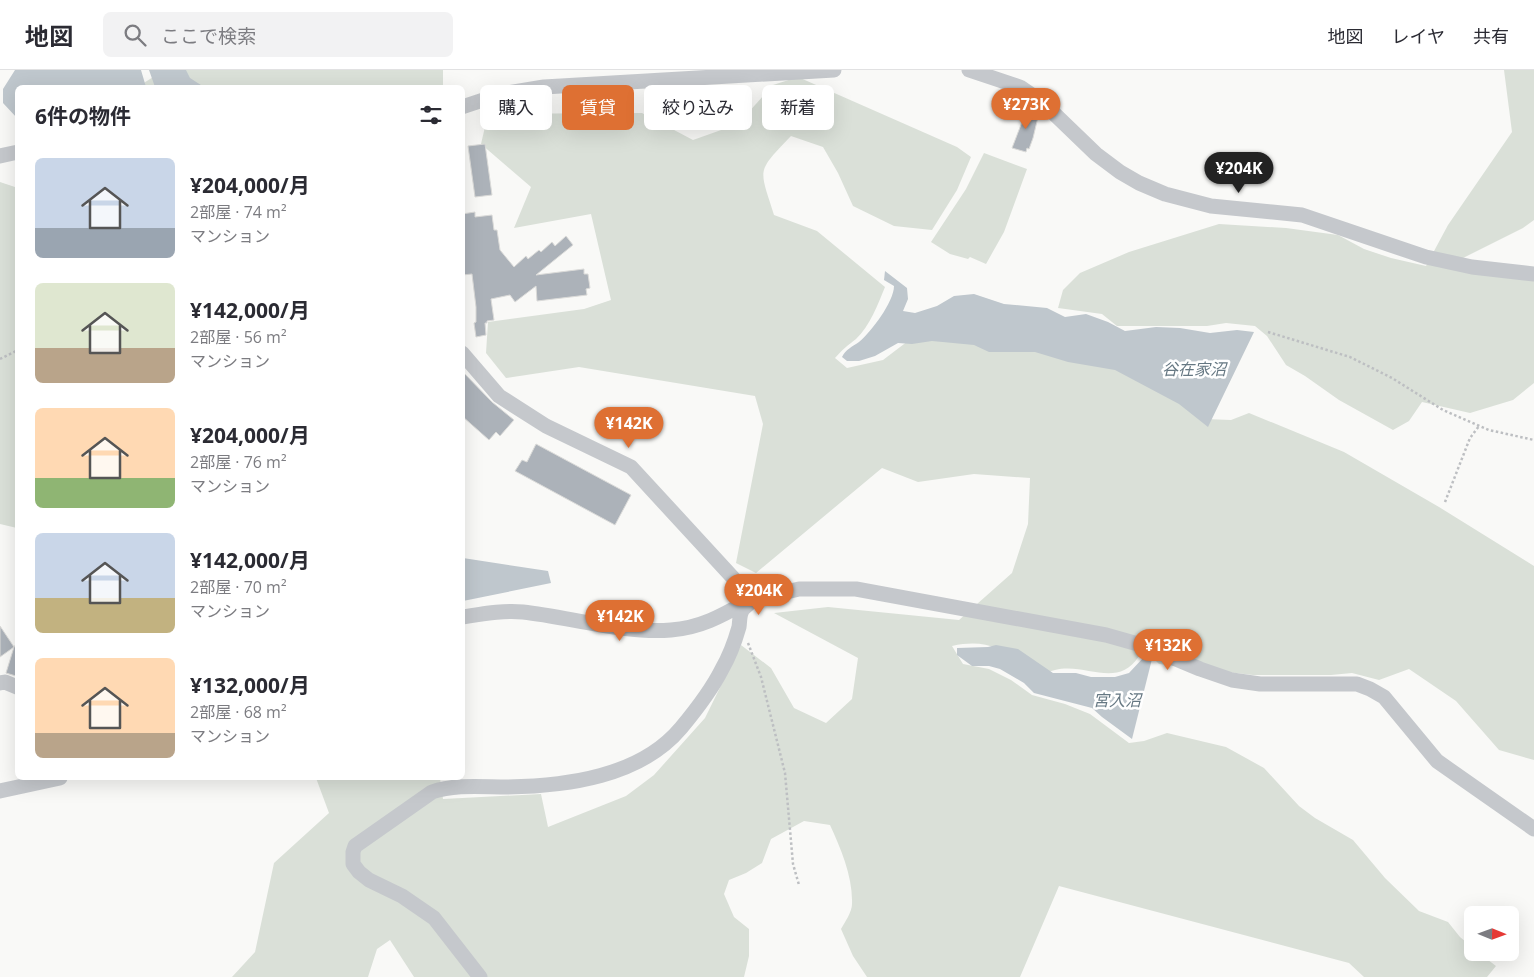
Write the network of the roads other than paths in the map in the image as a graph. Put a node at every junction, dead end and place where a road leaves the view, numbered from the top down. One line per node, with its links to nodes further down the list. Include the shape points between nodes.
1 (834, 70): 3 (street, via 544,87 501,94)
2 (969, 70): 6 (street, via 1020,87 1042,102 1104,160 1139,183 1165,194 1211,206 1302,215 1426,257 1472,267)
3 (465, 106)
4 (15, 153): 5 (street)
5 (0, 156)
6 (1534, 274)
7 (465, 356): 8 (street, via 499,396 546,426 631,467 735,580)
8 (760, 594): 9 (street, via 714,621 671,630 604,625 522,612); 14 (street, via 799,589 856,589 1106,636 1145,646 1232,680 1260,684 1357,684 1384,698 1437,761); 15 (street, via 742,610 723,668 702,702 679,731 656,751 634,764 565,782 444,787 355,846 353,864 360,872 434,918)
9 (465, 617)
10 (0, 683): 11 (street)
11 (15, 686)
12 (36, 780): 13 (street)
13 (0, 791)
14 (1534, 829)
15 (480, 977)

